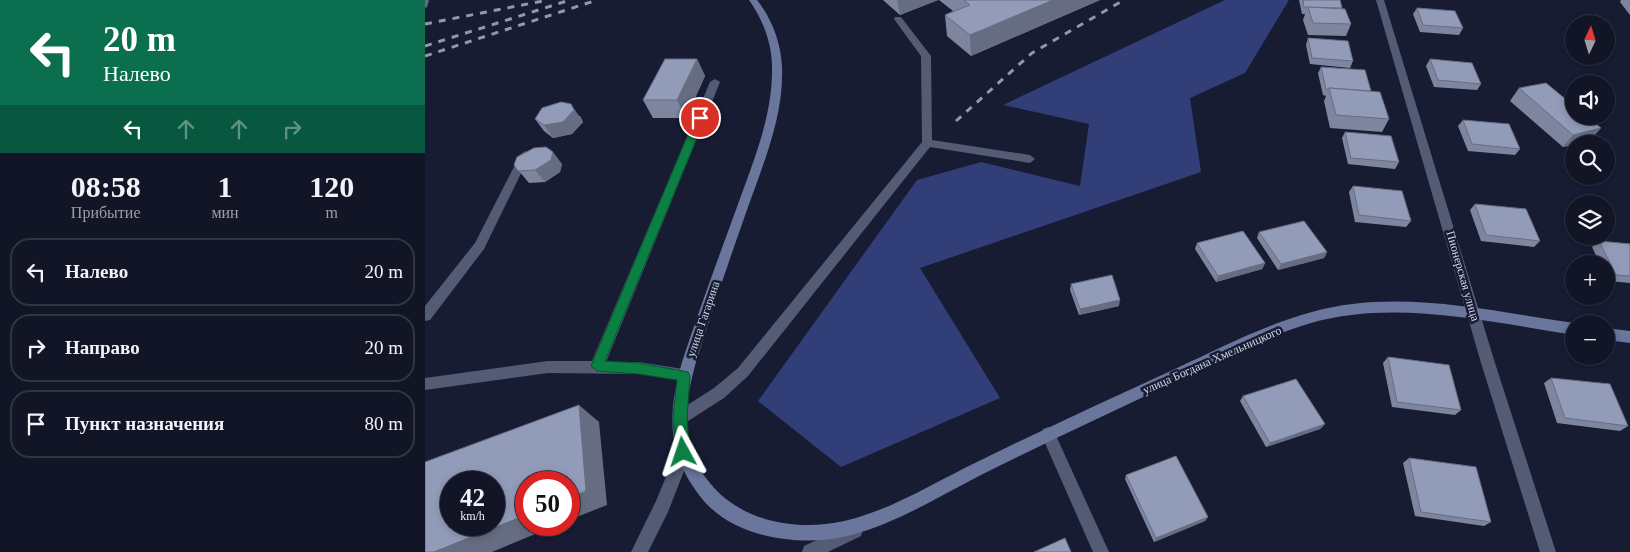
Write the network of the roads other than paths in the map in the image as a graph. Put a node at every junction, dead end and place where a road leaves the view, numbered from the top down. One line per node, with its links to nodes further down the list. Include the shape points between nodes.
1 (753, 0): 14 (main road, улица Гагарина, via 775,47 777,74 772,115)
2 (1380, 0): 8 (street, Пионерская улица)
3 (898, 19): 5 (street, via 926,56)
4 (715, 82): 13 (street)
5 (927, 143): 7 (street); 16 (street, via 743,372 719,393)
6 (525, 155): 9 (street, via 480,246)
7 (1030, 159)
8 (1474, 315): 10 (main road, улица Богдана Хмельницкого); 17 (main road, улица Богдана Хмельницкого, via 1379,309 1329,312 1275,330); 23 (street, Пионерская улица)
9 (425, 316)
10 (1565, 328)
11 (1615, 335): 12 (main road)
12 (1630, 337)
13 (597, 366): 14 (street, via 639,368); 15 (street, via 548,367)
14 (683, 376): 16 (main road, улица Гагарина)
15 (425, 384)
16 (680, 418): 18 (main road, улица Гагарина)
17 (1048, 434): 19 (main road, улица Богдана Хмельницкого); 22 (street)
18 (683, 452): 19 (main road, улица Гагарина, via 698,481 717,504 749,523 787,532 824,532); 20 (street, via 662,506)
19 (875, 520): 21 (street)
20 (639, 552)
21 (810, 552)
22 (1101, 552)
23 (1548, 552)

